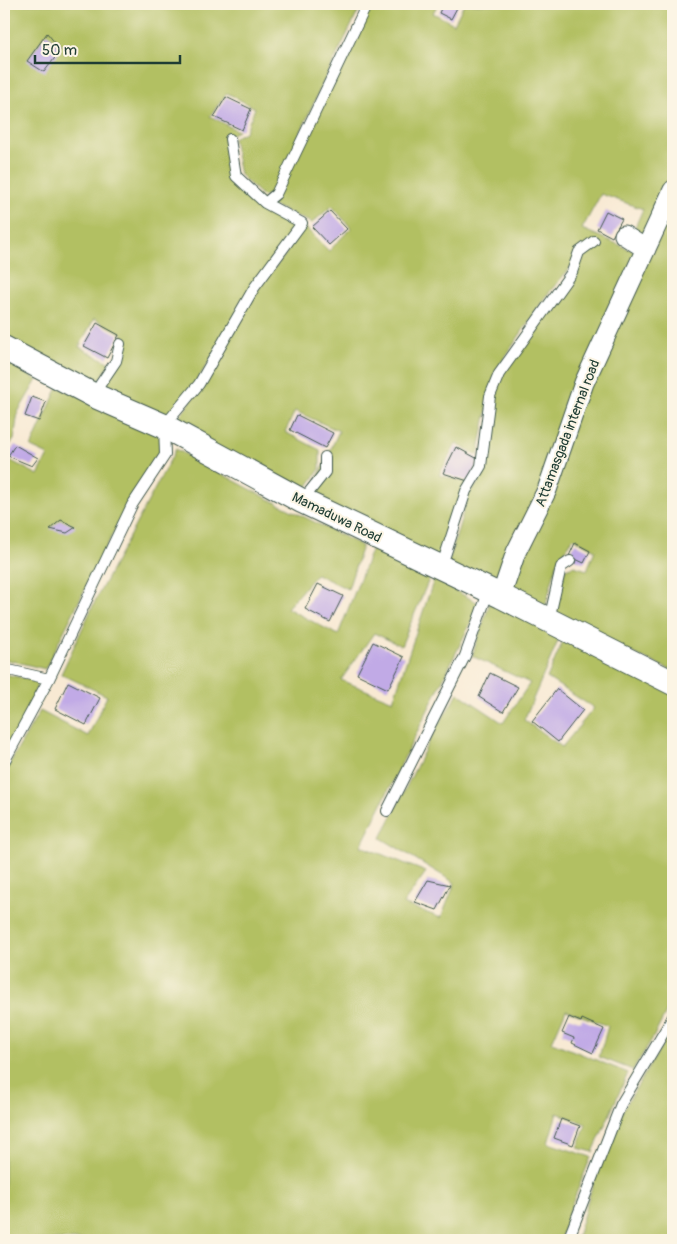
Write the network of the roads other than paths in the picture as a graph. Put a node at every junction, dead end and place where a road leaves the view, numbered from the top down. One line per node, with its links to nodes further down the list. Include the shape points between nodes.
1 (367, 4): 4 (lane, via 276,194)
2 (230, 139): 4 (lane, via 236,176)
3 (673, 190): 7 (street, Attamasgada internal road)
4 (265, 203): 11 (lane, via 302,224 254,288 200,384)
5 (624, 235): 7 (street)
6 (594, 241): 15 (lane, via 579,252 572,272 499,374 490,396 481,466 466,491)
7 (646, 249): 16 (street, Attamasgada internal road, via 584,383 547,490)
8 (120, 344): 10 (lane, via 116,361)
9 (4, 348): 10 (street, Mamaduwa Road)
10 (93, 395): 11 (street, Mamaduwa Road)
11 (164, 426): 13 (street, Mamaduwa Road); 19 (lane, via 165,455 132,505)
12 (324, 457): 13 (lane, via 325,472)
13 (302, 501): 15 (street, Mamaduwa Road)
14 (570, 561): 17 (lane, via 561,566)
15 (441, 568): 16 (street, Mamaduwa Road)
16 (495, 593): 17 (street, Mamaduwa Road); 22 (lane)
17 (549, 621): 20 (street, Mamaduwa Road)
18 (4, 669): 19 (lane)
19 (48, 679): 21 (lane)
20 (673, 683)
21 (4, 762)
22 (387, 811)
23 (673, 1017): 24 (lane, via 621,1104)
24 (568, 1240)

